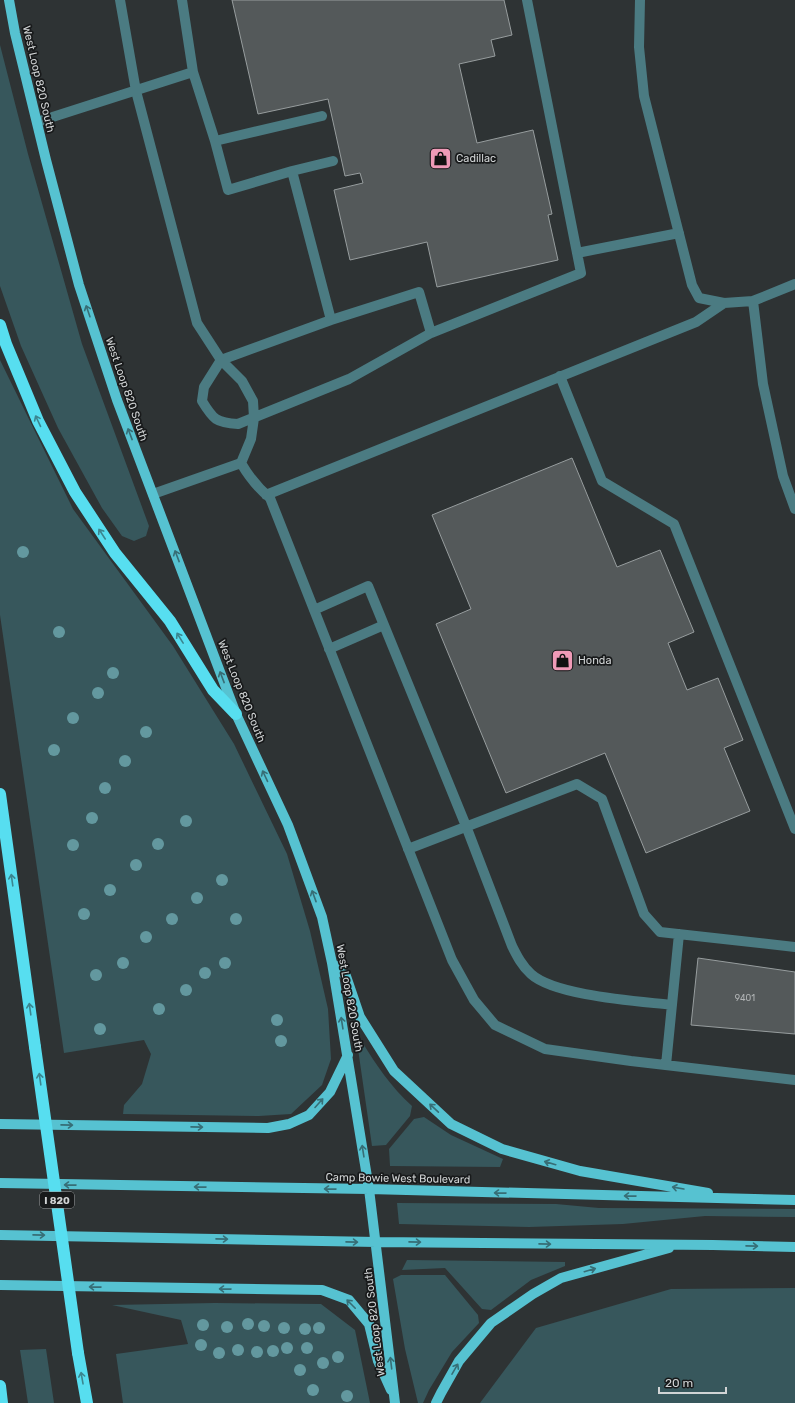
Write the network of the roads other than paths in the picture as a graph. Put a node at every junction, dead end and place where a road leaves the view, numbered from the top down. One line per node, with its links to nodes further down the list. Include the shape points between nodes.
1 (9, 0): 9 (main road, West Loop 820 South)
2 (120, 0): 7 (lane)
3 (182, 0): 6 (lane)
4 (527, 0): 14 (lane)
5 (640, 0): 13 (lane, via 639,47 644,96)
6 (193, 72): 7 (lane); 10 (lane)
7 (136, 91): 9 (lane); 21 (lane, via 196,323)
8 (322, 116): 10 (lane)
9 (37, 122): 25 (main road, West Loop 820 South, one-way to 9, via 117,400 79,285)
10 (215, 141): 12 (lane, via 228,190)
11 (333, 161): 12 (lane)
12 (292, 172): 18 (lane)
13 (679, 233): 14 (lane); 17 (lane, via 692,285 699,298)
14 (578, 253): 20 (lane, via 581,272)
15 (795, 284): 16 (lane)
16 (753, 302): 17 (lane); 27 (lane, via 763,384 782,476)
17 (724, 303): 22 (lane, via 696,322)
18 (331, 320): 20 (lane, via 419,292); 21 (lane)
19 (0, 325): 31 (highway, one-way to 19, via 213,690 170,621 115,553 75,492 38,421)
20 (431, 333): 23 (lane, via 349,380)
21 (221, 360): 23 (lane, via 242,381 253,401); 23 (lane, via 204,387 202,401 211,416 224,423 238,424)
22 (560, 376): 26 (lane); 34 (lane, via 602,481 674,524)
23 (254, 418): 24 (lane, via 251,439)
24 (240, 464): 25 (lane); 26 (lane)
25 (153, 494): 31 (main road, West Loop 820 South, one-way to 25)
26 (266, 495): 28 (lane, via 270,498)
27 (795, 509)
28 (314, 610): 29 (lane, via 368,586); 30 (lane)
29 (384, 625): 30 (lane); 33 (lane)
30 (329, 649): 35 (lane)
31 (236, 714): 38 (main road, West Loop 820 South, one-way to 31, via 322,917 288,824)
32 (0, 794): 56 (highway, I 820, one-way to 32, bridge)
33 (466, 826): 35 (lane); 36 (lane, via 576,784 602,799 644,914 660,932); 39 (lane, via 512,946 532,975 578,993)
34 (795, 829)
35 (408, 849): 41 (lane, via 452,960 474,1000 496,1025 545,1049)
36 (679, 934): 37 (lane); 39 (lane)
37 (795, 947)
38 (332, 963): 40 (main road, West Loop 820 South, one-way to 38); 46 (main road, one-way to 38, via 580,1171 502,1149 451,1124 394,1071 360,1017 346,976)
39 (672, 1005): 41 (lane)
40 (348, 1055): 43 (main road, one-way to 40, via 268,1128 289,1124 309,1115 330,1092); 45 (main road, West Loop 820 South, one-way to 40)
41 (666, 1065): 42 (lane)
42 (795, 1080)
43 (0, 1124)
44 (0, 1184): 45 (main road, Camp Bowie West Boulevard, one-way to 44)
45 (369, 1189): 46 (main road, Camp Bowie West Boulevard, one-way to 45); 49 (main road, West Loop 820 South)
46 (744, 1199): 47 (main road, Camp Bowie West Boulevard)
47 (795, 1200)
48 (0, 1235): 49 (main road, one-way to 49)
49 (376, 1242): 50 (main road, one-way to 50); 54 (main road, West Loop 820 South, one-way to 49)
50 (680, 1245): 51 (main road, one-way to 51); 57 (main road, one-way to 50, via 459,1361 491,1324 533,1294 561,1278)
51 (795, 1247)
52 (0, 1285): 54 (main road, one-way to 52, via 378,1361 369,1324 349,1300 322,1290)
53 (0, 1386): 55 (highway)
54 (395, 1402)
55 (2, 1403)
56 (87, 1403)
57 (436, 1403)

